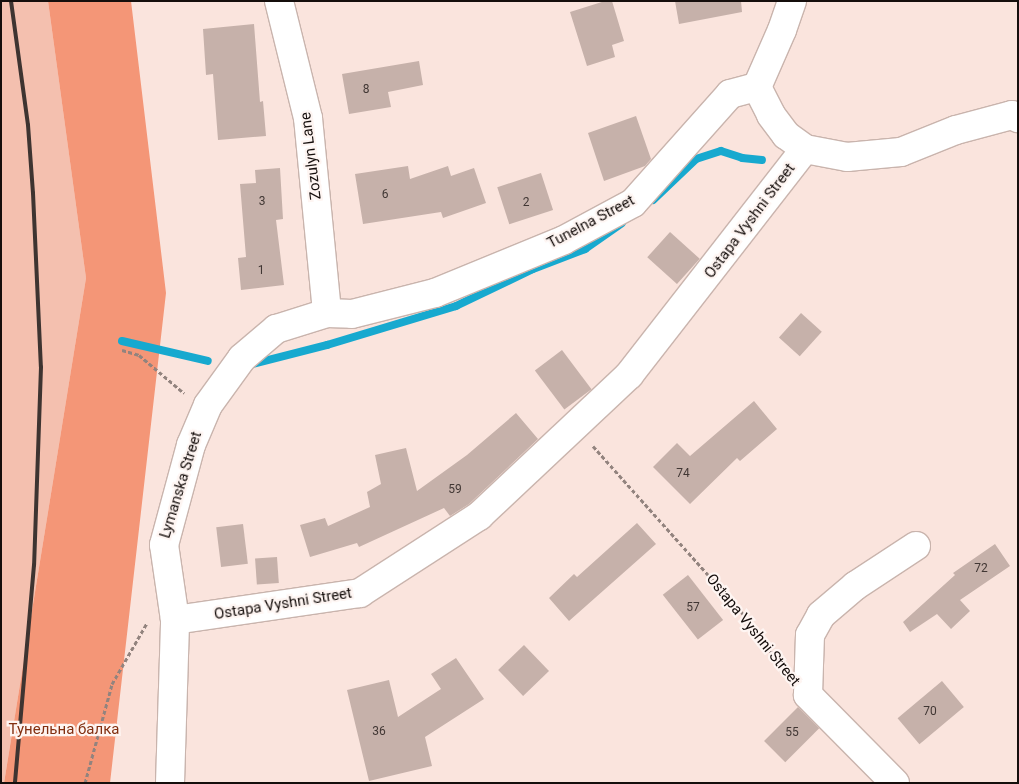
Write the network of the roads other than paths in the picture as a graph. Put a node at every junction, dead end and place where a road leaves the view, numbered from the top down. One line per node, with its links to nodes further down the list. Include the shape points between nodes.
1 (279, 1): 6 (street, Zozulyn Lane, via 308,118)
2 (792, 1): 3 (street)
3 (757, 87): 5 (street, via 786,135); 6 (street, Tunelna Street, via 730,94 633,203 564,240 435,293 352,314)
4 (1018, 118): 5 (street, via 1012,116 956,130 901,152 847,157)
5 (806, 149): 8 (street, Ostapa Vyshni Street, via 629,375 479,516 360,592)
6 (327, 313): 8 (street, Lymanska Street, via 276,329 242,358 208,405 191,445 164,545)
7 (916, 546): 10 (street, Ostapa Vyshni Street, via 855,586 821,615 810,635 808,695)
8 (175, 620): 9 (street, Lymanska Street)
9 (170, 783)
10 (895, 783)

